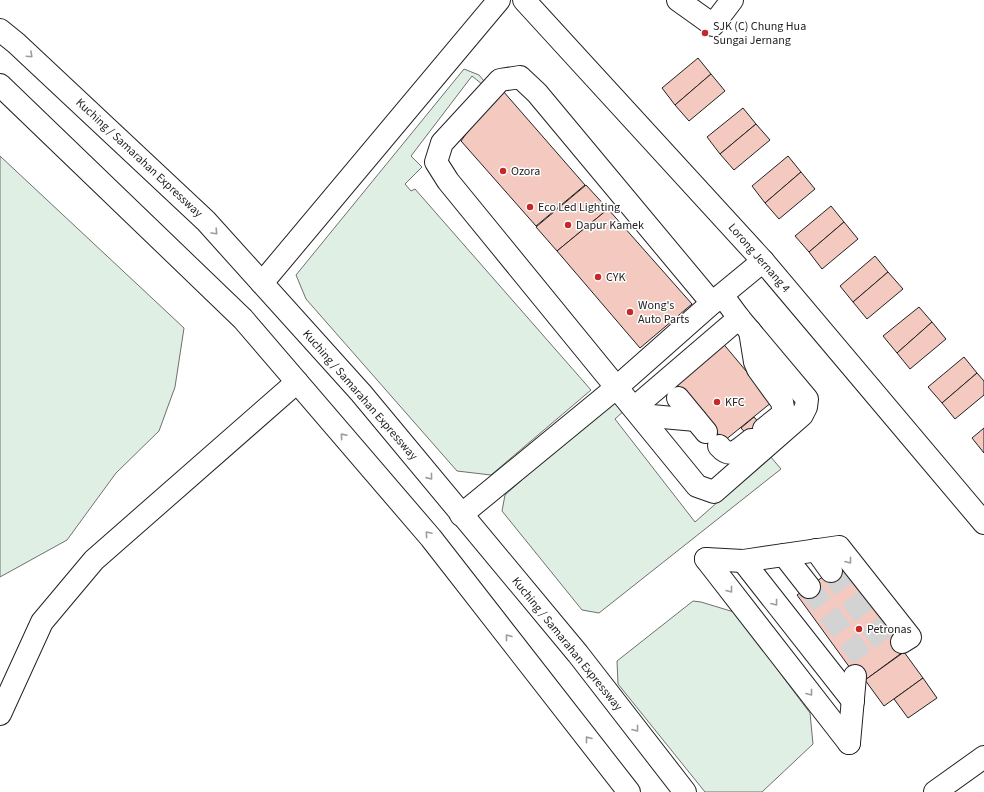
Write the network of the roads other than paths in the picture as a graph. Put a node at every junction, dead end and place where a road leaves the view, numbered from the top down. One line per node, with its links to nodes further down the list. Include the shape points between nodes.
1 (499, 0): 8 (main road)
2 (524, 0): 7 (main road, Lorong Jernang 4)
3 (678, 0): 4 (main road, via 713,25)
4 (732, 0)
5 (0, 30): 8 (main road, Kuching / Samarahan Expressway, one-way to 8, via 206,221)
6 (0, 85): 11 (main road, via 243,319)
7 (763, 261): 9 (main road); 17 (main road, Lorong Jernang 4)
8 (262, 283): 16 (main road, Kuching / Samarahan Expressway, one-way to 16, via 360,393)
9 (717, 299): 10 (main road); 12 (main road); 12 (main road, via 537,93 520,77 500,80 442,143 436,162 448,181)
10 (744, 325): 13 (main road); 14 (main road, via 807,399 806,407 802,415 714,492 698,486); 15 (main road, via 758,369 782,402 784,413 736,451 724,452)
11 (297, 382): 26 (main road, via 94,560 42,622); 28 (main road, one-way to 11, via 431,538)
12 (617, 387): 14 (main road); 16 (main road)
13 (670, 388): 14 (main road); 15 (main road)
14 (638, 411): 15 (main road)
15 (707, 433)
16 (461, 515): 29 (main road, Kuching / Samarahan Expressway, one-way to 29, via 578,654)
17 (984, 523)
18 (816, 550): 19 (main road); 21 (main road); 23 (main road, one-way to 23, via 839,547 910,637)
19 (784, 555): 20 (main road); 22 (main road)
20 (743, 561): 25 (main road, one-way to 25); 25 (main road, one-way to 25, via 706,559 848,743)
21 (831, 571)
22 (809, 587)
23 (902, 642)
24 (855, 676): 25 (main road)
25 (852, 701)
26 (0, 714)
27 (984, 757): 30 (main road)
28 (629, 792)
29 (685, 792)
30 (935, 792)

